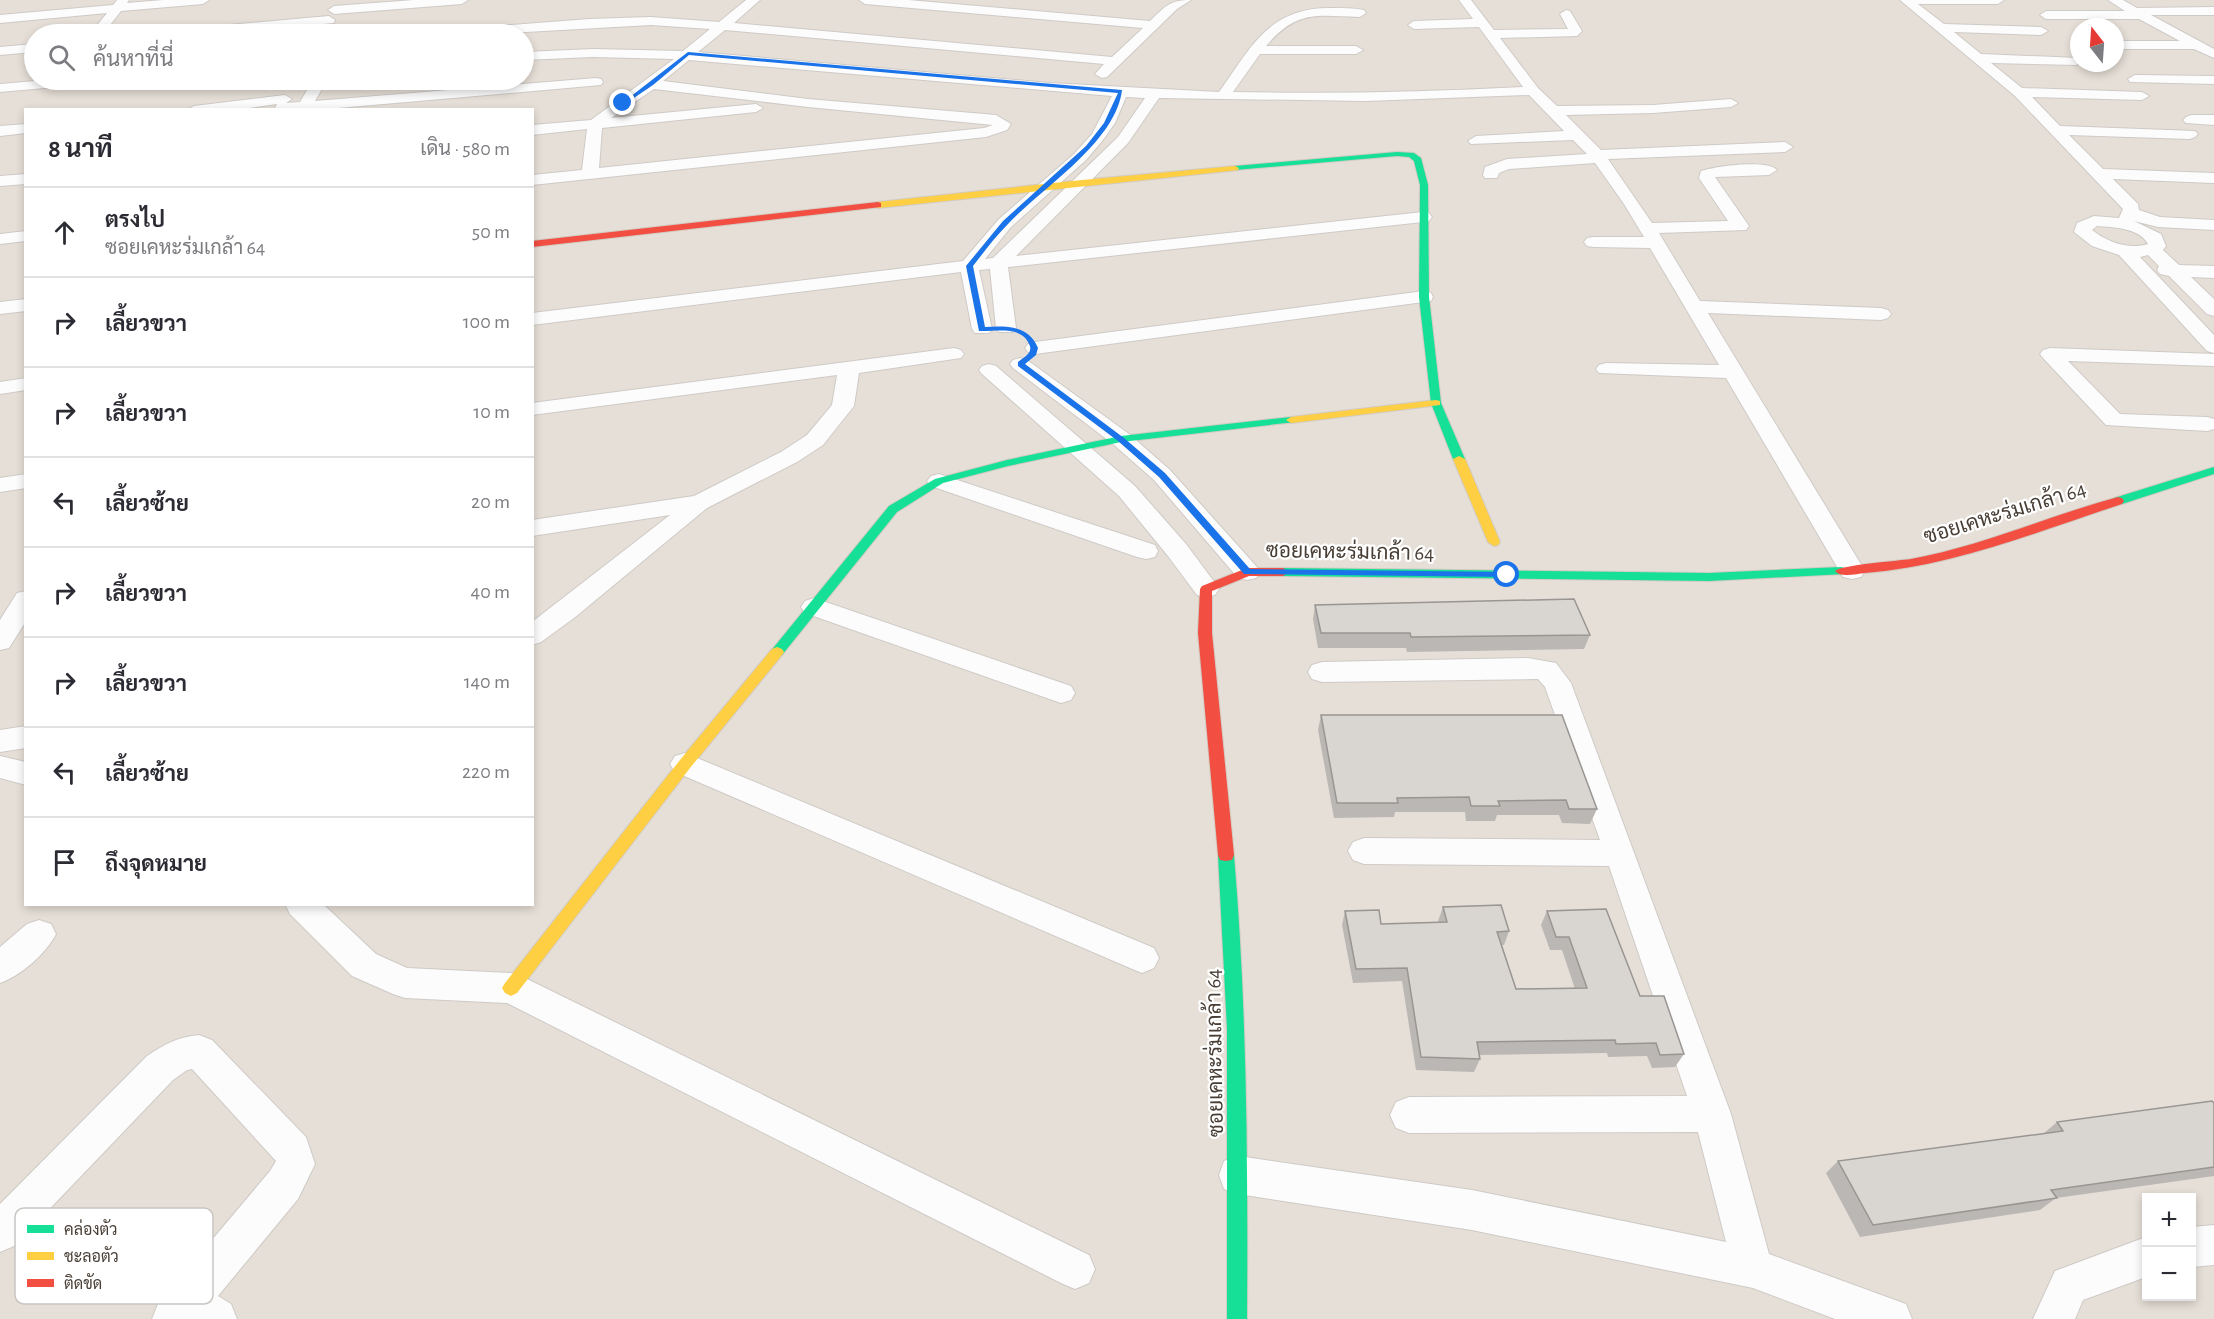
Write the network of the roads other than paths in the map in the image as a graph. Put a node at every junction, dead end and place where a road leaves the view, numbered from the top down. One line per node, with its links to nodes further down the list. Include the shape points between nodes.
1 (203, 0): 9 (street)
2 (462, 0): 10 (street)
3 (754, 0): 24 (street)
4 (865, 0): 22 (street)
5 (1185, 0): 22 (street)
6 (1465, 0): 27 (street)
7 (1998, 0): 26 (street, via 1906,0)
8 (2114, 0): 14 (street)
9 (120, 4): 17 (street); 18 (street)
10 (354, 4): 11 (street); 21 (street)
11 (334, 10): 19 (street); 20 (street)
12 (2214, 11): 14 (street)
13 (1360, 13): 33 (street, via 1306,14 1284,20)
14 (2138, 13): 16 (street); 30 (street)
15 (1566, 15): 27 (street, via 1575,32)
16 (2046, 15)
17 (0, 19)
18 (105, 24)
19 (240, 24)
20 (326, 24)
21 (344, 24)
22 (1153, 25): 40 (street)
23 (1414, 25): 27 (street)
24 (723, 26): 25 (street, via 651,21); 36 (street); 40 (street)
25 (534, 27)
26 (1939, 28): 28 (street); 39 (street)
27 (1486, 29): 53 (street)
28 (2042, 31)
29 (2124, 45): 30 (street)
30 (2196, 45): 31 (street); 37 (street)
31 (2214, 45)
32 (24, 49): 35 (street)
33 (1257, 50): 34 (street); 56 (street)
34 (1356, 50)
35 (0, 51)
36 (688, 54): 38 (street); 45 (street); 51 (street)
37 (2214, 54)
38 (534, 55)
39 (1976, 58): 41 (street); 55 (street)
40 (1115, 61): 51 (street)
41 (2070, 61)
42 (2135, 79): 43 (street)
43 (2214, 80)
44 (596, 82): 47 (street)
45 (651, 84): 59 (street); 66 (street)
46 (24, 85): 48 (street)
47 (534, 87)
48 (0, 88)
49 (314, 90): 61 (street)
50 (502, 90): 61 (street)
51 (1087, 90): 52 (street)
52 (1121, 92): 54 (street); 84 (street, via 1098,136)
53 (1533, 92): 56 (street); 63 (street)
54 (1155, 93): 56 (street); 83 (street, via 1123,140)
55 (2020, 93): 57 (street); 70 (street)
56 (1223, 96)
57 (2142, 96)
58 (284, 102): 61 (street); 62 (street)
59 (808, 103): 66 (street); 76 (street, via 996,120 1003,124 998,130 986,132)
60 (1731, 103): 63 (street)
61 (303, 107)
62 (216, 108)
63 (1551, 111): 69 (street)
64 (2214, 120): 70 (street, via 2190,127)
65 (1680, 123): 69 (street)
66 (595, 124): 68 (street); 76 (street)
67 (24, 128): 71 (street)
68 (534, 130)
69 (1570, 130): 72 (street); 74 (street)
70 (2056, 130): 77 (street)
71 (0, 131)
72 (1476, 141)
73 (1785, 147): 74 (street)
74 (1598, 156): 78 (street, via 1507,164 1491,170); 89 (street)
75 (1769, 170): 89 (street, via 1720,170 1707,174 1740,226)
76 (590, 174): 81 (street)
77 (2099, 174): 79 (street); 86 (street, via 2132,208)
78 (1491, 175)
79 (2214, 178)
80 (24, 179): 82 (street)
81 (534, 180)
82 (0, 181)
83 (1082, 183): 84 (street); 85 (street, via 1411,155 1418,160 1424,185); 95 (street)
84 (1044, 187): 92 (street); 96 (street, via 1005,223)
85 (1423, 217): 95 (street); 100 (street)
86 (2127, 218): 87 (street); 93 (street, via 2094,221 2083,227 2088,237); 94 (street, via 2155,238 2158,243)
87 (2214, 225)
88 (24, 236): 90 (street)
89 (1653, 236): 91 (street); 102 (street)
90 (0, 239)
91 (1593, 242)
92 (534, 244)
93 (2123, 249): 94 (street); 97 (street)
94 (2152, 249): 98 (street)
95 (998, 263): 96 (street); 107 (street)
96 (969, 266): 106 (street); 108 (street)
97 (2141, 269): 98 (street); 109 (street)
98 (2174, 271): 99 (street); 104 (street)
99 (2214, 272)
100 (1424, 297): 111 (street); 121 (street)
101 (24, 304): 103 (street)
102 (1696, 307): 105 (street); 118 (street)
103 (0, 308)
104 (2214, 310)
105 (1881, 314)
106 (534, 319)
107 (1006, 328): 108 (street); 111 (street, via 1026,335)
108 (982, 329): 112 (street, via 959,339)
109 (2207, 332): 110 (street)
110 (2214, 347)
111 (1035, 348): 114 (street)
112 (954, 354): 115 (street); 117 (street, via 962,363)
113 (2214, 360): 123 (street, via 2050,354 2114,420)
114 (1020, 364): 117 (street); 124 (street)
115 (849, 368): 122 (street); 130 (street, via 843,406 815,440)
116 (1606, 369): 118 (street)
117 (989, 370): 125 (street)
118 (1734, 372): 134 (street)
119 (24, 384): 120 (street)
120 (0, 388)
121 (1436, 403): 124 (street); 132 (street)
122 (534, 409)
123 (2207, 424)
124 (1121, 439): 125 (street); 135 (street, via 1162,475)
125 (1080, 448): 128 (street); 136 (street, via 1127,491)
126 (2214, 470): 134 (street, ซอยเคหะร่มเกล้า 64, via 1967,550)
127 (24, 481): 129 (street)
128 (939, 481): 133 (street); 138 (street, via 893,509)
129 (0, 485)
130 (699, 502): 131 (street); 139 (street)
131 (534, 528)
132 (1494, 542)
133 (1146, 551)
134 (1852, 571): 135 (street, ซอยเคหะร่มเกล้า 64, via 1709,577)
135 (1247, 572): 136 (street, ซอยเคหะร่มเกล้า 64)
136 (1206, 589): 157 (street, ซอยเคหะร่มเกล้า 64, via 1205,633 1233,934)
137 (18, 604): 140 (street)
138 (814, 607): 142 (street); 145 (street)
139 (534, 635)
140 (0, 641)
141 (1322, 672): 149 (street, via 1546,670 1557,683)
142 (1061, 693)
143 (24, 737): 144 (street)
144 (0, 741)
145 (685, 764): 152 (street); 154 (street)
146 (0, 767): 147 (street)
147 (24, 773)
148 (1364, 851): 149 (street)
149 (1620, 853): 155 (street)
150 (303, 906): 154 (street, via 363,965 405,983)
151 (39, 934): 153 (street)
152 (1142, 958)
153 (0, 969)
154 (511, 988): 165 (street)
155 (1712, 1114): 156 (street); 164 (street)
156 (1409, 1115)
157 (1238, 1175): 164 (street, via 1472,1210); 167 (street, ซอยเคหะร่มเกล้า 64)
158 (23, 1208): 166 (street, via 159,1068 180,1054 199,1052 293,1150 296,1164)
159 (15, 1217): 160 (street)
160 (0, 1232)
161 (2214, 1245): 162 (street)
162 (2196, 1247)
163 (2142, 1258): 169 (street, via 2069,1285)
164 (1753, 1268): 168 (street)
165 (1075, 1269)
166 (213, 1284)
167 (1237, 1319)
168 (1891, 1319)
169 (2054, 1319)

